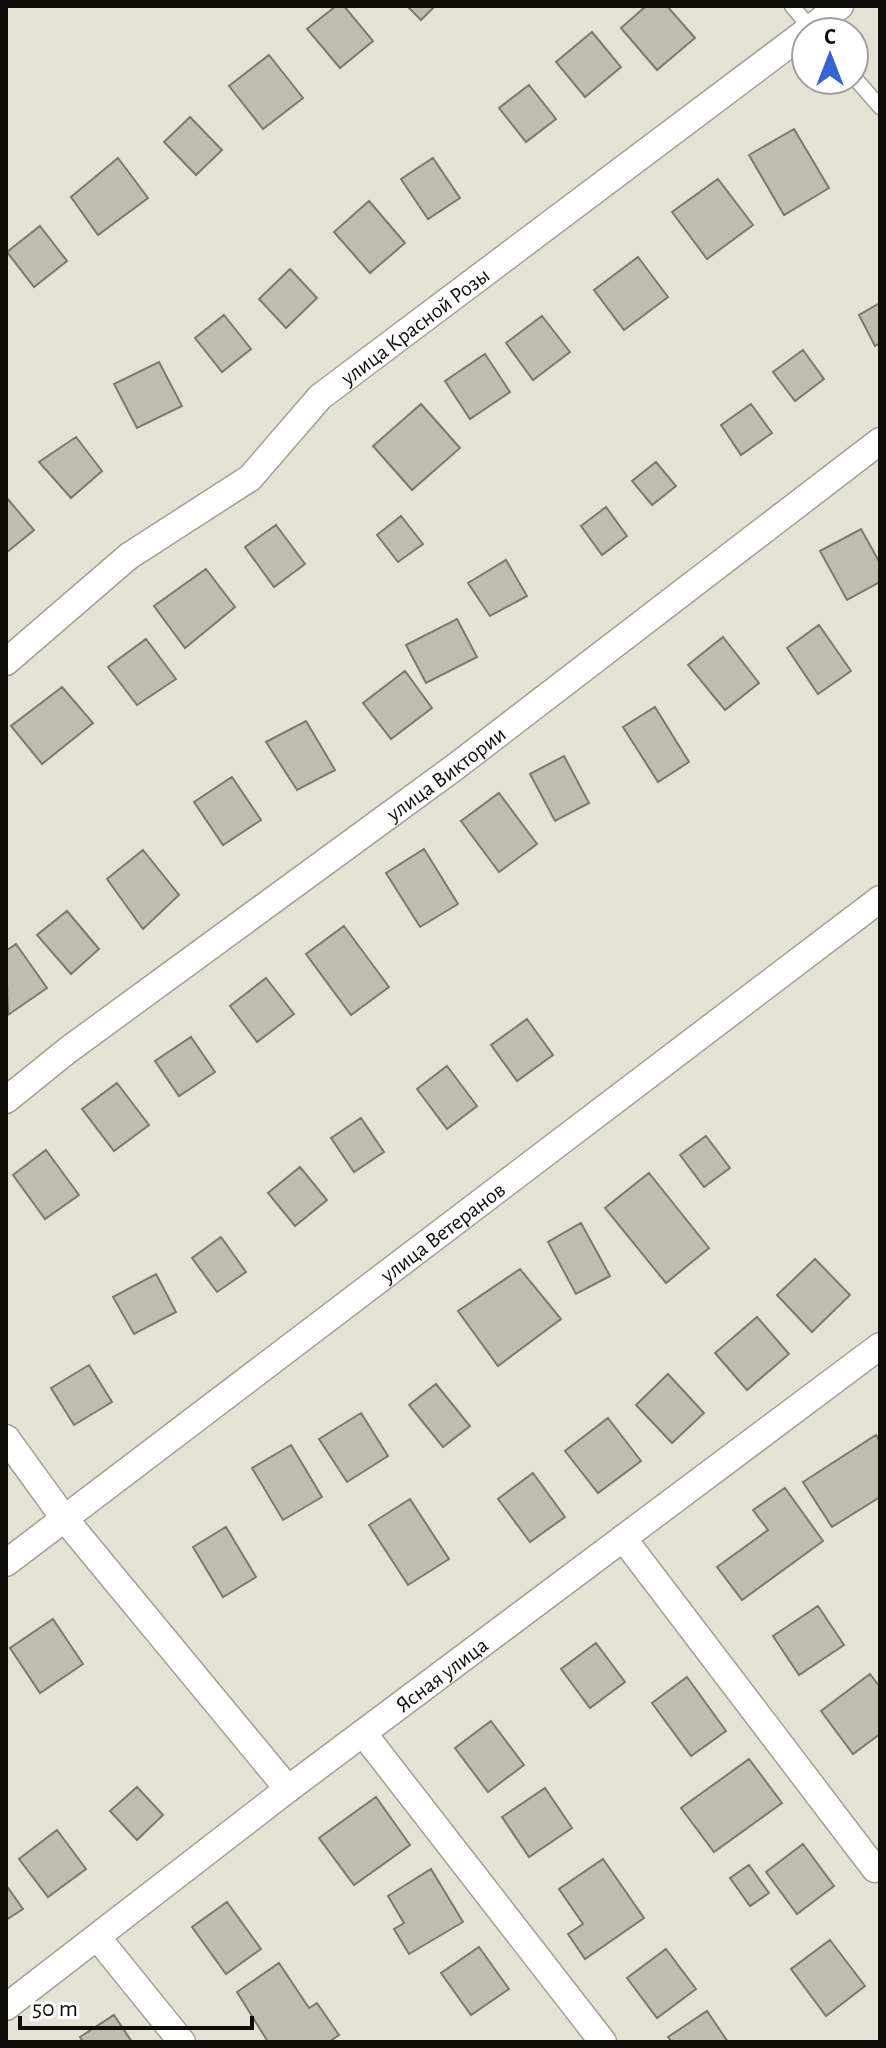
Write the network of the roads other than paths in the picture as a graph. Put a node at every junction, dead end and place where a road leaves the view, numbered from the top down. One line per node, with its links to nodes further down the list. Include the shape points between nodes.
1 (790, 46): 3 (street, улица Красной Розы, via 320,397 250,478 129,556)
2 (880, 441): 5 (street, улица Виктории, via 455,767)
3 (6, 662)
4 (880, 899): 8 (street, улица Ветеранов)
5 (6, 1100)
6 (880, 1346): 9 (street, Ясная улица)
7 (6, 1438): 8 (street)
8 (64, 1518): 10 (street, улица Ветеранов); 12 (street)
9 (623, 1538): 11 (street, Ясная улица); 13 (street)
10 (6, 1563)
11 (363, 1733): 12 (street, Ясная улица); 17 (street)
12 (288, 1789): 14 (street, Ясная улица)
13 (875, 1869)
14 (97, 1937): 15 (street, Ясная улица); 16 (street)
15 (6, 2007)
16 (182, 2042)
17 (603, 2042)

